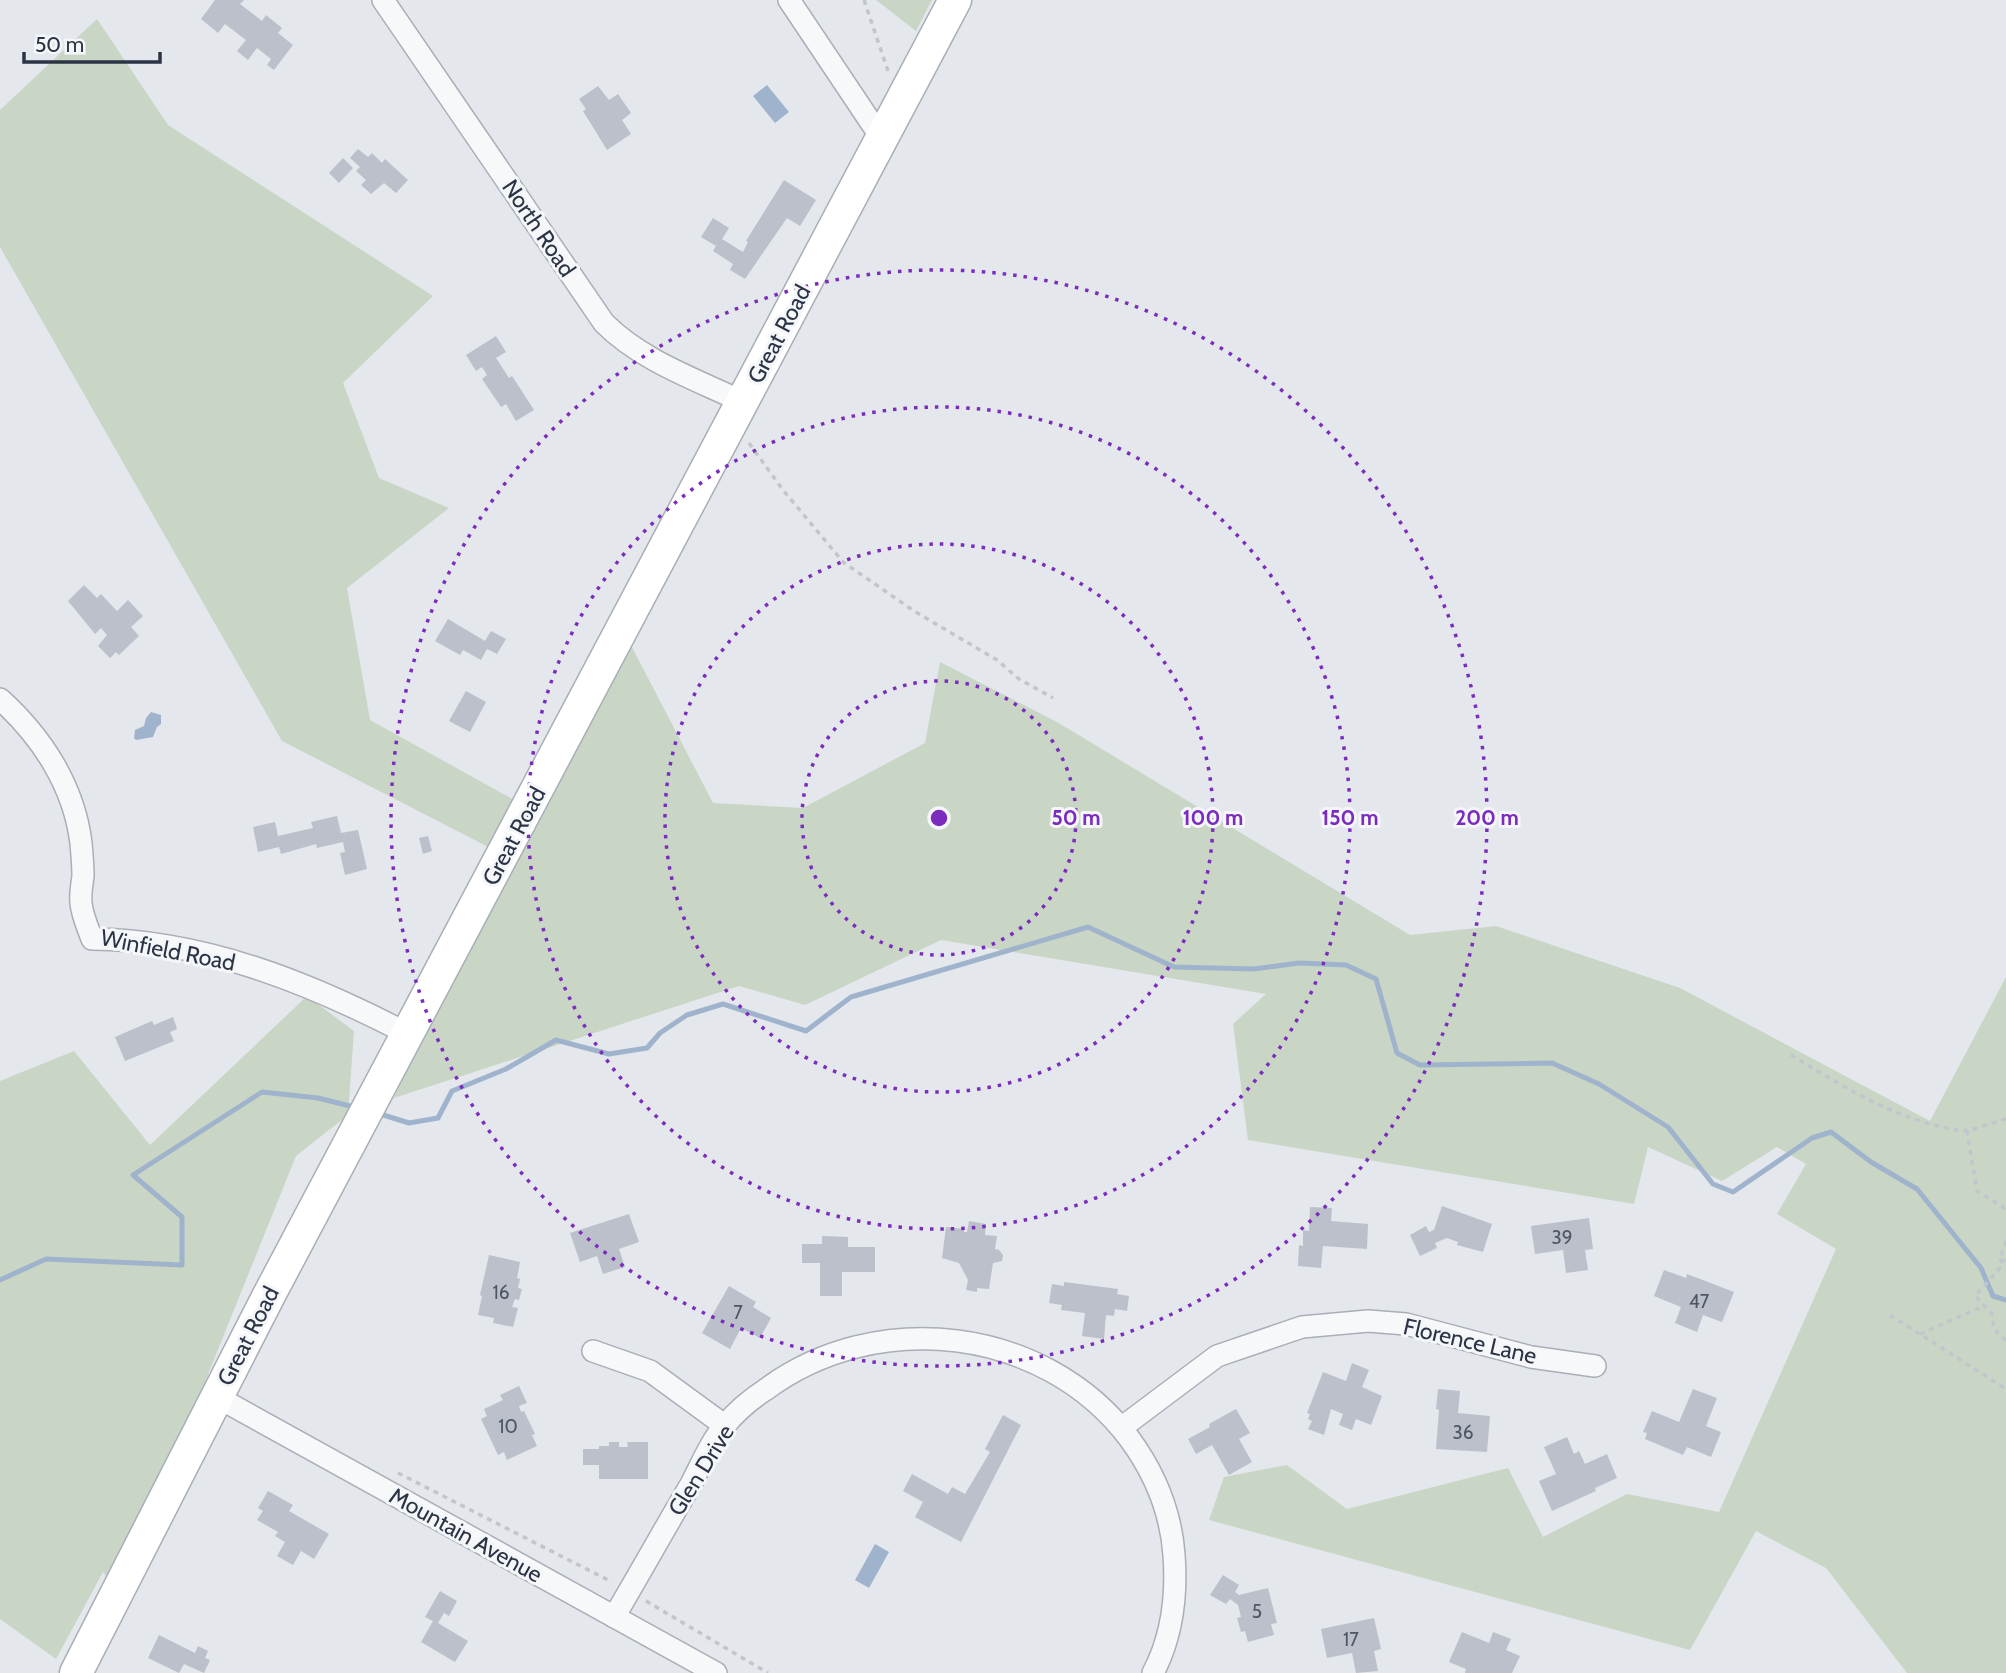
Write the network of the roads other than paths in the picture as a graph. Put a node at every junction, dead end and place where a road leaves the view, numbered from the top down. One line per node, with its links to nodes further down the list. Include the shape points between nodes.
1 (383, 0): 5 (street, North Road, via 604,323 640,353)
2 (789, 0): 4 (street)
3 (955, 0): 4 (street, Great Road)
4 (882, 139): 5 (street, Great Road)
5 (743, 402): 7 (street, Great Road)
6 (0, 699): 7 (street, Winfield Road, via 43,746 74,810 83,872 81,903 92,939 132,940 249,965 361,1009)
7 (408, 1034): 10 (street, Great Road)
8 (593, 1351): 11 (street, via 650,1371)
9 (1595, 1366): 12 (street, Florence Lane, via 1531,1357 1406,1324 1368,1321 1302,1328 1217,1356)
10 (217, 1397): 13 (street, Mountain Avenue); 14 (street, Great Road)
11 (724, 1425): 12 (street, Glen Drive, via 764,1390 820,1358 881,1340 946,1338 987,1345 1051,1371 1082,1391); 13 (street, Glen Drive)
12 (1121, 1428): 16 (street, Glen Drive, via 1157,1486 1173,1542 1174,1601)
13 (614, 1617): 15 (street, Mountain Avenue)
14 (76, 1673)
15 (716, 1673)
16 (1154, 1673)

